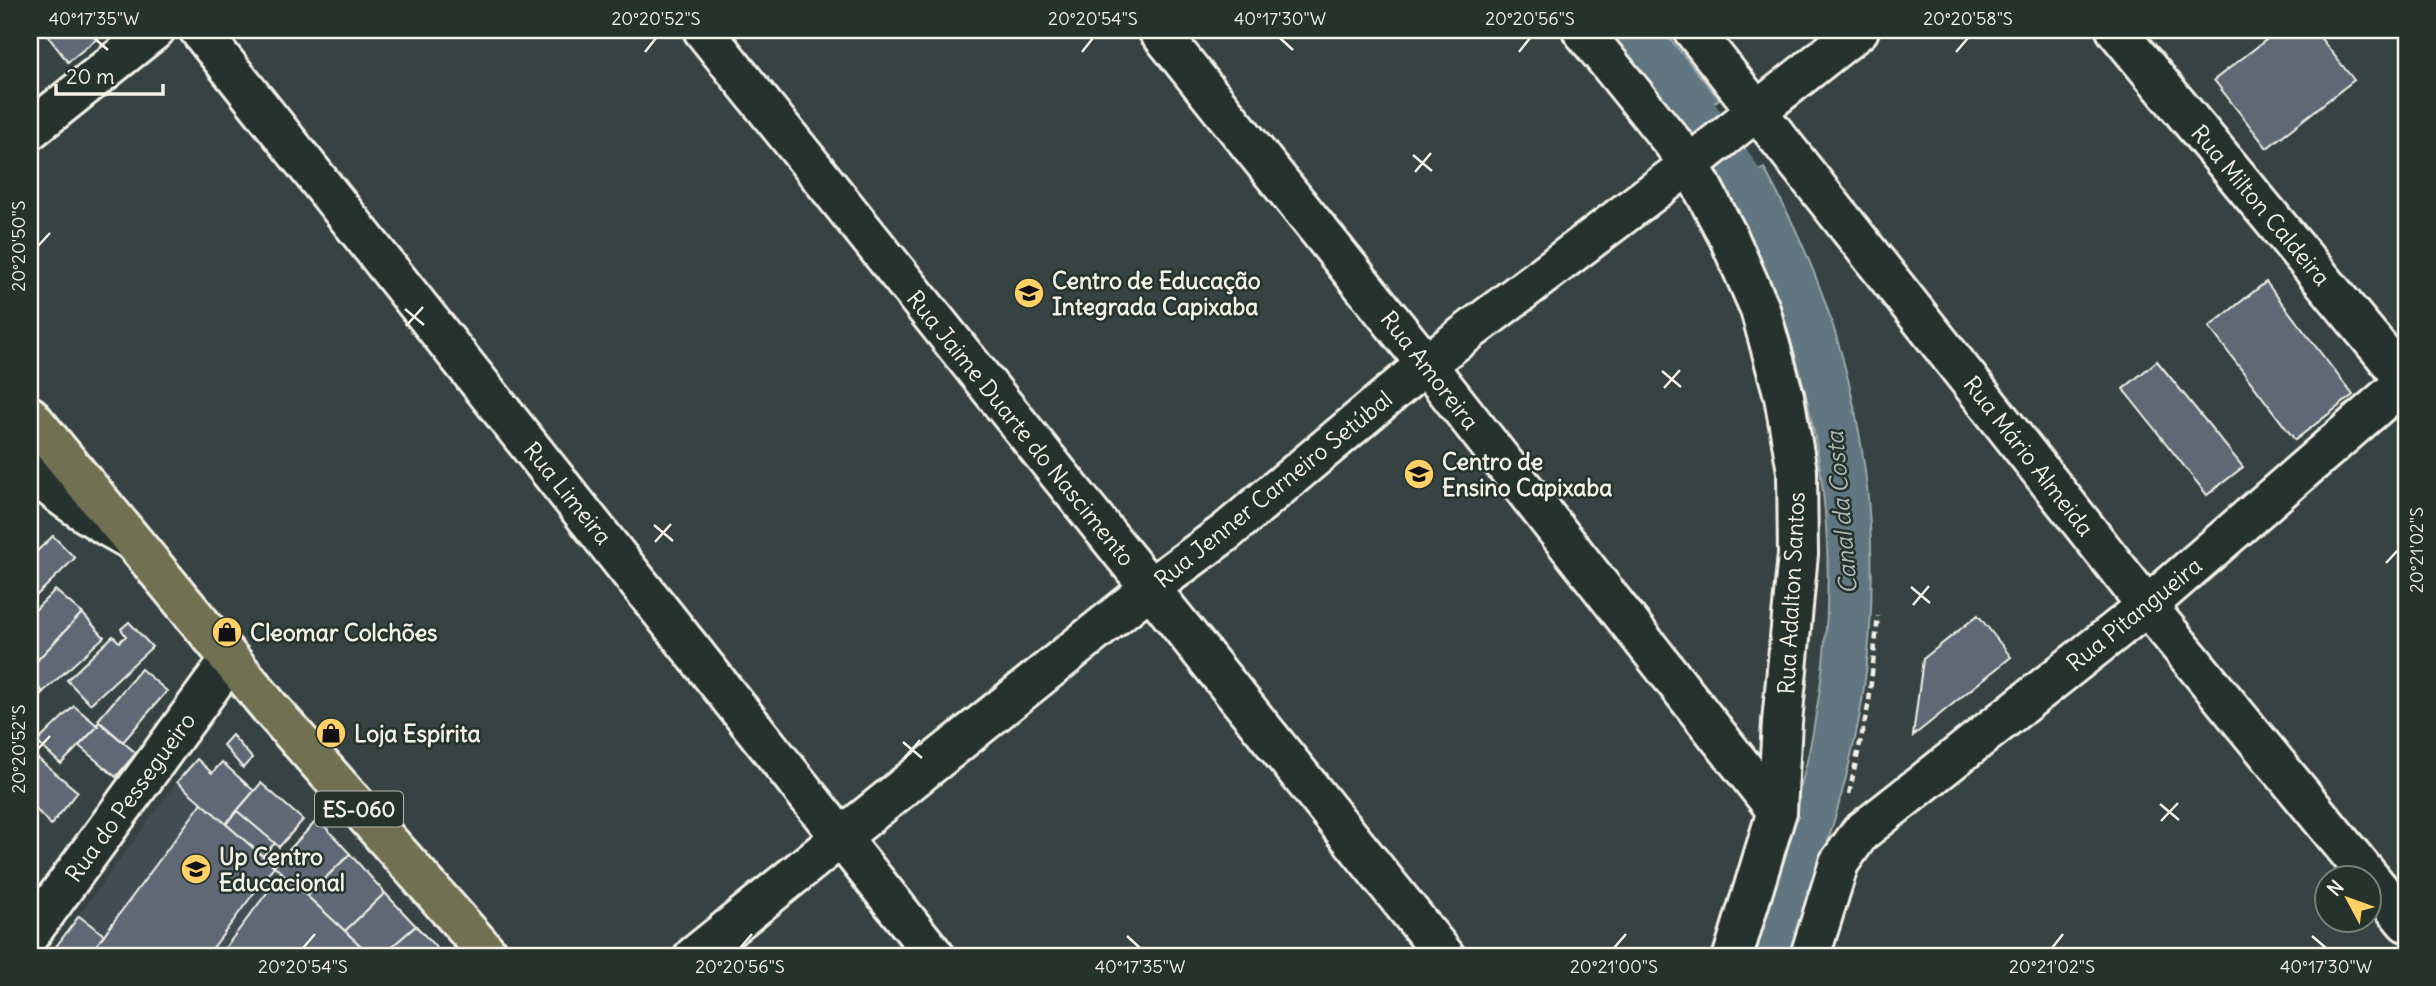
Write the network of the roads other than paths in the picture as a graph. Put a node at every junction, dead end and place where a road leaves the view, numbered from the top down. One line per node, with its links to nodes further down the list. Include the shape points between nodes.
1 (156, 30): 10 (street)
2 (199, 30): 21 (street, Rua Limeira)
3 (703, 30): 17 (street, Rua Jaime Duarte do Nascimento)
4 (1158, 30): 12 (street, Rua Amoreira)
5 (1582, 30): 11 (street, Rua Adalton Santos)
6 (1693, 30): 9 (street, Rua Mário Almeida)
7 (1859, 30): 9 (street, Rua Jenner Carneiro Setúbal)
8 (2116, 30): 13 (street, Rua Milton Caldeira)
9 (1749, 117): 11 (street, Rua Jenner Carneiro Setúbal); 18 (street, Rua Mário Almeida)
10 (30, 130)
11 (1695, 160): 12 (street, Rua Jenner Carneiro Setúbal); 20 (street, Rua Adalton Santos, via 1760,309 1784,396 1797,471 1798,554)
12 (1426, 364): 17 (street, Rua Jenner Carneiro Setúbal); 20 (street, Rua Amoreira)
13 (2406, 381): 18 (street, Rua Pitangueira)
14 (30, 416): 16 (main road, ES-060)
15 (30, 470): 16 (street, via 94,520)
16 (131, 540): 19 (main road, ES-060)
17 (1150, 589): 21 (street, Rua Jenner Carneiro Setúbal); 27 (street, Rua Jaime Duarte do Nascimento)
18 (2147, 606): 22 (street, Rua Mário Almeida); 29 (street, Rua Pitangueira, via 1855,838 1839,863)
19 (230, 660): 23 (street, Rua do Pessegueiro); 24 (main road, ES-060)
20 (1777, 811): 28 (street, Rua Adalton Santos)
21 (842, 838): 25 (street, Rua Jenner Carneiro Setúbal); 26 (street, Rua Limeira)
22 (2406, 922)
23 (30, 934)
24 (489, 956)
25 (694, 956)
26 (935, 956)
27 (1445, 956)
28 (1733, 956)
29 (1811, 956)

